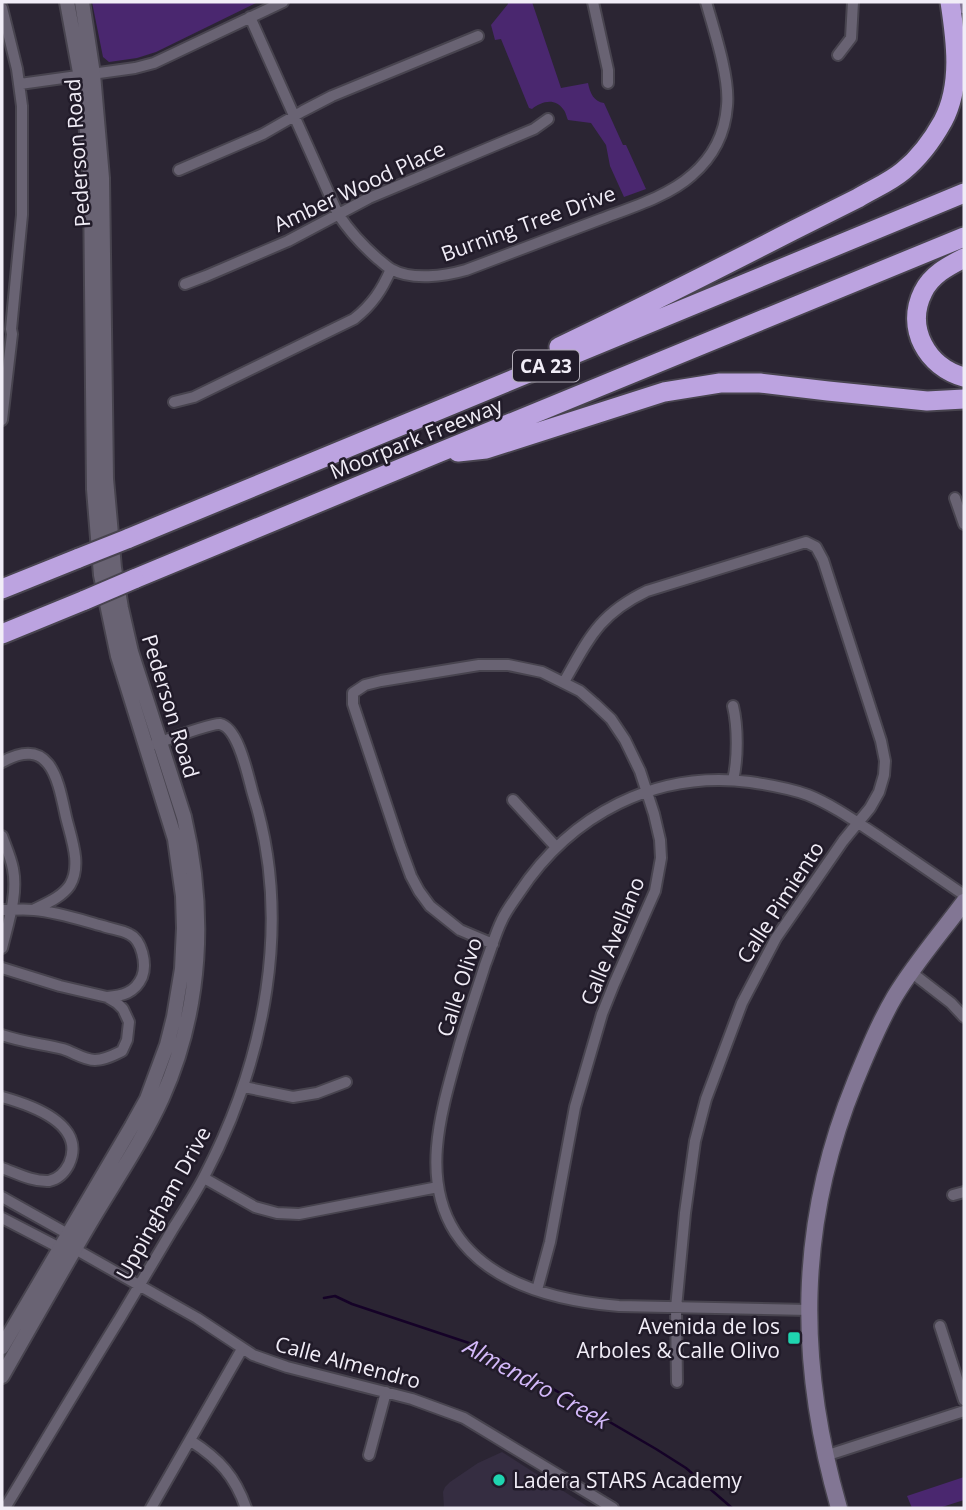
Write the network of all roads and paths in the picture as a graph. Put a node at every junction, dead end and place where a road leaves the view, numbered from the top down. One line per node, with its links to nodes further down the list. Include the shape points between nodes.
1 (67, 2): 12 (street, Pederson Road)
2 (82, 2): 12 (street, Pederson Road)
3 (283, 2): 9 (street)
4 (593, 2): 13 (street)
5 (706, 2): 24 (street, Burning Tree Drive, via 728,103 719,140 691,177 629,208 467,270 427,276)
6 (853, 2): 11 (street, via 851,38)
7 (950, 2): 31 (highway, via 955,38 952,99 942,124 905,170 647,304)
8 (2, 8): 14 (street)
9 (250, 17): 12 (street, via 154,62); 15 (street)
10 (478, 36): 15 (street, via 332,96)
11 (838, 55)
12 (87, 75): 14 (street); 39 (street, Pederson Road, via 102,178 104,419 114,568)
13 (608, 83)
14 (20, 84): 26 (street, via 22,215)
15 (295, 116): 17 (street); 20 (street)
16 (548, 119): 20 (street, Amber Wood Place)
17 (179, 170)
18 (964, 179): 23 (highway)
19 (964, 194): 23 (highway, Moorpark Freeway / CA 23)
20 (338, 214): 24 (street, via 361,244); 25 (street, Amber Wood Place, via 288,241)
21 (964, 237): 32 (highway, Moorpark Freeway / CA 23)
22 (964, 258): 27 (highway, via 928,284 916,318 920,340 935,363)
23 (790, 265): 31 (highway, Moorpark Freeway / CA 23)
24 (391, 270): 29 (street, via 368,309 354,319 194,397)
25 (184, 284)
26 (6, 329): 30 (street, via 12,334)
27 (964, 377)
28 (964, 399): 32 (highway, via 927,401 720,383 664,392 486,449)
29 (174, 402)
30 (2, 420)
31 (365, 440): 35 (highway, Moorpark Freeway / CA 23, bridge)
32 (433, 455): 36 (highway, Moorpark Freeway / CA 23, bridge)
33 (955, 498): 34 (street)
34 (964, 524)
35 (2, 589)
36 (2, 634)
37 (564, 682): 42 (street, Calle Avellano, via 611,719 640,771); 44 (street, Calle Pimiento, via 589,637 626,601 647,590 790,545 812,543 823,560 885,761 879,792); 51 (street, Calle Avellano, via 527,668 479,665 380,681 354,693 353,704 419,891 451,924)
38 (733, 706): 41 (street)
39 (154, 744): 59 (street, Uppingham Drive, via 208,725 230,729 262,826 271,891 269,972); 66 (street, Pederson Road, via 180,866 184,928 179,991 167,1045 147,1099); 67 (street, Pederson Road, via 184,817 195,872 198,947 189,1016 161,1100)
40 (2, 762): 50 (street, via 24,753 48,764 58,782 75,856 70,885)
41 (733, 780): 42 (street, Calle Olivo, via 690,781); 44 (street, Calle Olivo, via 804,793)
42 (646, 792): 46 (street, Calle Olivo, via 599,813); 69 (street, Calle Avellano, via 660,840 655,891 614,984 579,1093)
43 (513, 800): 46 (street)
44 (858, 823): 47 (street, Calle Olivo); 70 (street, Calle Pimiento, via 775,938 742,1003 714,1074 689,1177)
45 (2, 836): 49 (street, via 14,880)
46 (556, 847): 51 (street, Calle Olivo, via 503,918)
47 (964, 895)
48 (964, 902): 54 (main road)
49 (7, 910): 50 (street); 52 (street)
50 (34, 910): 55 (street, via 131,934 139,943 143,976 128,993)
51 (493, 944): 63 (street, Calle Olivo, via 447,1097 437,1144)
52 (2, 948)
53 (2, 968): 55 (street)
54 (911, 972): 56 (street); 71 (main road, via 876,1031 839,1122 817,1213)
55 (107, 998): 57 (street, via 123,1009 128,1022 122,1051 110,1057 86,1058)
56 (964, 1017)
57 (2, 1035)
58 (346, 1082): 59 (street, via 293,1097)
59 (244, 1087): 62 (street, Uppingham Drive)
60 (2, 1097): 61 (street, via 52,1118 67,1132 72,1146 66,1170 50,1181)
61 (2, 1168)
62 (204, 1178): 63 (street, via 255,1207 299,1214); 68 (street, Uppingham Drive)
63 (438, 1187): 69 (street, Calle Olivo, via 454,1231 467,1248 505,1278)
64 (2, 1198): 66 (street)
65 (2, 1218): 67 (street, Calle Almendro)
66 (68, 1234): 67 (street, Pederson Road)
67 (67, 1248): 68 (street, Calle Almendro); 73 (street, Pederson Road); 75 (street, Pederson Road)
68 (140, 1285): 74 (street, Calle Almendro); 83 (street, Uppingham Drive)
69 (537, 1290): 70 (street, Calle Olivo, via 605,1305)
70 (676, 1307): 71 (street, Calle Olivo); 76 (street, Calle Pimiento)
71 (809, 1310): 82 (main road)
72 (940, 1326): 78 (street)
73 (2, 1347)
74 (242, 1349): 77 (street, Calle Almendro, via 287,1367); 80 (street)
75 (2, 1376)
76 (677, 1382)
77 (386, 1392): 81 (street); 86 (street, Calle Almendro, via 464,1418)
78 (964, 1400)
79 (964, 1411): 82 (street)
80 (191, 1441): 84 (street); 85 (street, via 225,1468)
81 (369, 1455)
82 (825, 1456): 87 (main road)
83 (5, 1508)
84 (151, 1508)
85 (246, 1508)
86 (613, 1508)
87 (839, 1508)

